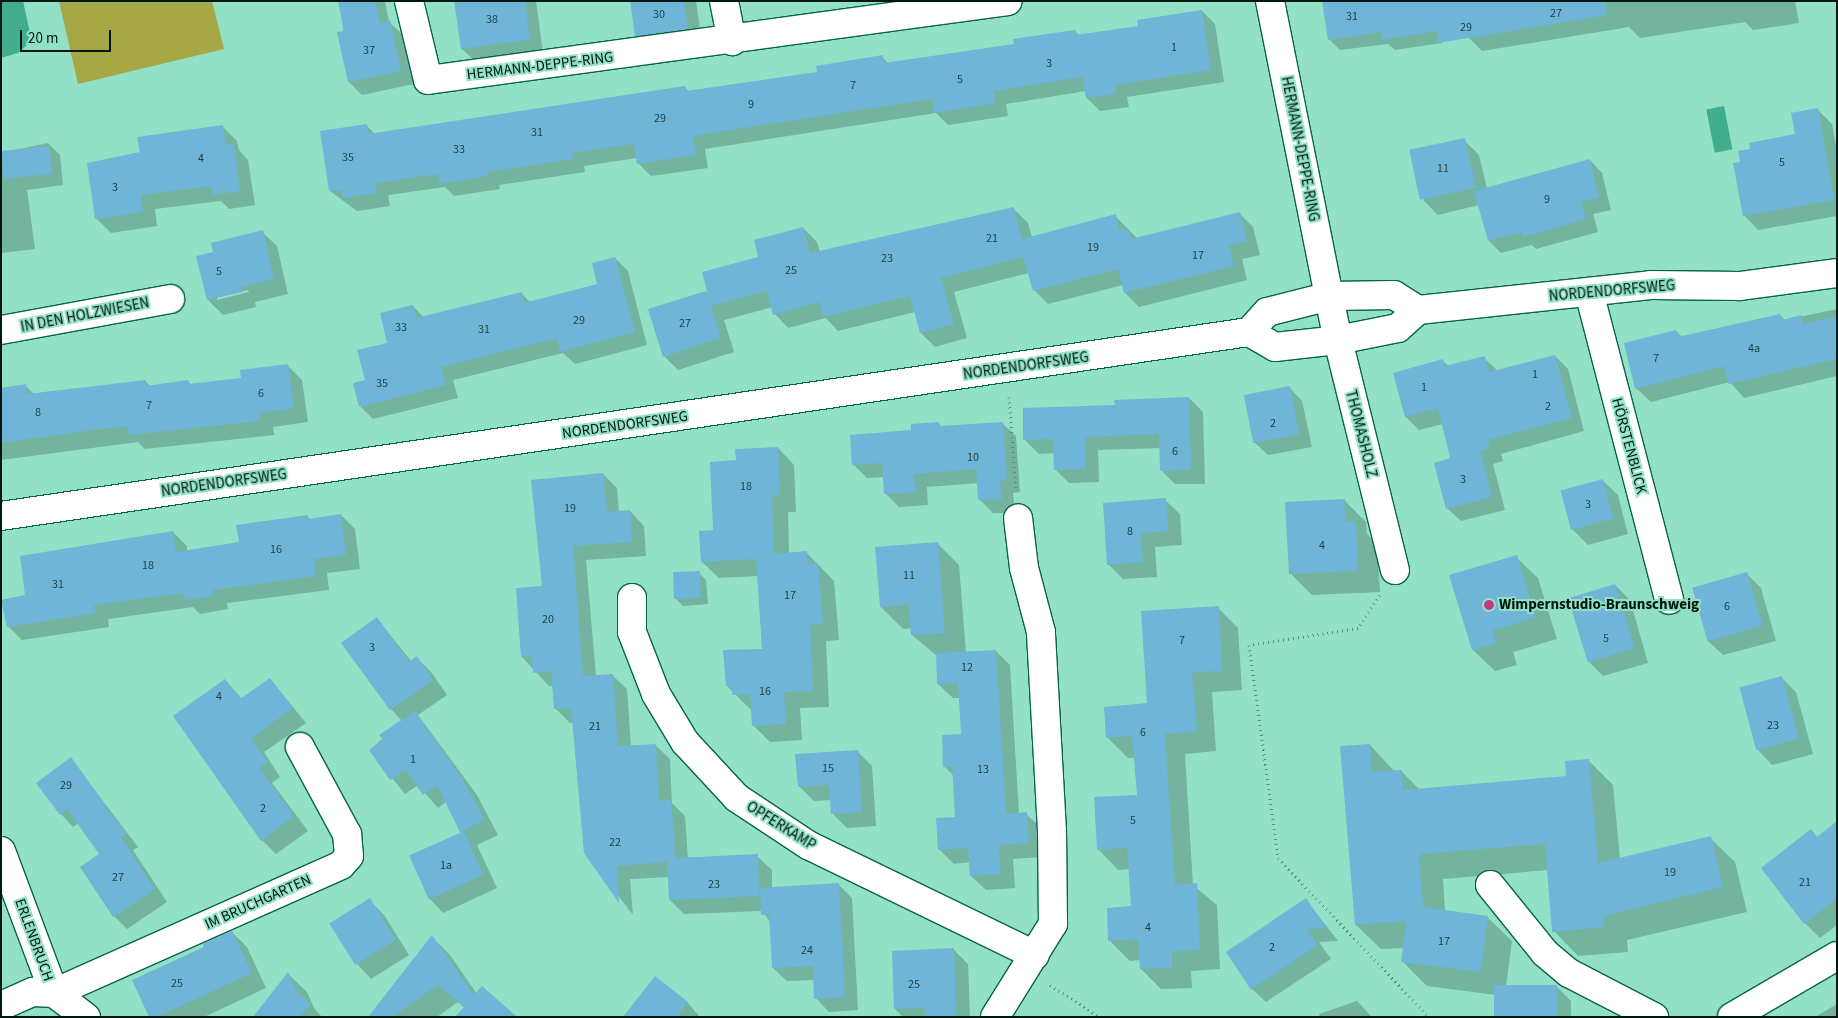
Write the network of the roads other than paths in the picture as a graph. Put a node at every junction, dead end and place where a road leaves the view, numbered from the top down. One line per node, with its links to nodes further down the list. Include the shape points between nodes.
1 (409, 1): 5 (street, HERMANN-DEPPE-RING, via 428,80)
2 (724, 1): 5 (street)
3 (1008, 1): 5 (street, HERMANN-DEPPE-RING)
4 (1270, 1): 8 (street, HERMANN-DEPPE-RING)
5 (732, 41)
6 (1837, 273): 7 (street, NORDENDORFSWEG, via 1740,286 1651,285)
7 (1589, 292): 10 (street, NORDENDORFSWEG); 18 (street, HÖRSTENBLICK)
8 (1330, 296): 10 (street, via 1394,295); 12 (street, via 1267,312); 13 (street, THOMASHOLZ)
9 (170, 299): 11 (street, IN DEN HOLZWIESEN)
10 (1418, 310): 13 (street, via 1398,328)
11 (1, 330)
12 (1249, 332): 13 (street, via 1275,346); 14 (street, NORDENDORFSWEG)
13 (1338, 340): 16 (street, THOMASHOLZ)
14 (1, 516)
15 (1018, 518): 23 (street, via 1024,568 1042,632 1052,831 1053,924)
16 (1395, 570)
17 (632, 598): 23 (street, OPFERKAMP, via 632,632 656,694 685,742 736,798 808,845)
18 (1669, 600)
19 (300, 747): 24 (street, IM BRUCHGARTEN, via 347,834 349,856 341,865)
20 (1, 851): 24 (street, ERLENBRUCH)
21 (1490, 885): 28 (street, via 1545,953 1569,973)
22 (1837, 956): 29 (street)
23 (1031, 963): 27 (street)
24 (54, 993): 25 (street, via 33,992); 26 (street, ERLENBRUCH)
25 (1, 1006)
26 (86, 1017)
27 (995, 1017)
28 (1654, 1017)
29 (1732, 1017)

